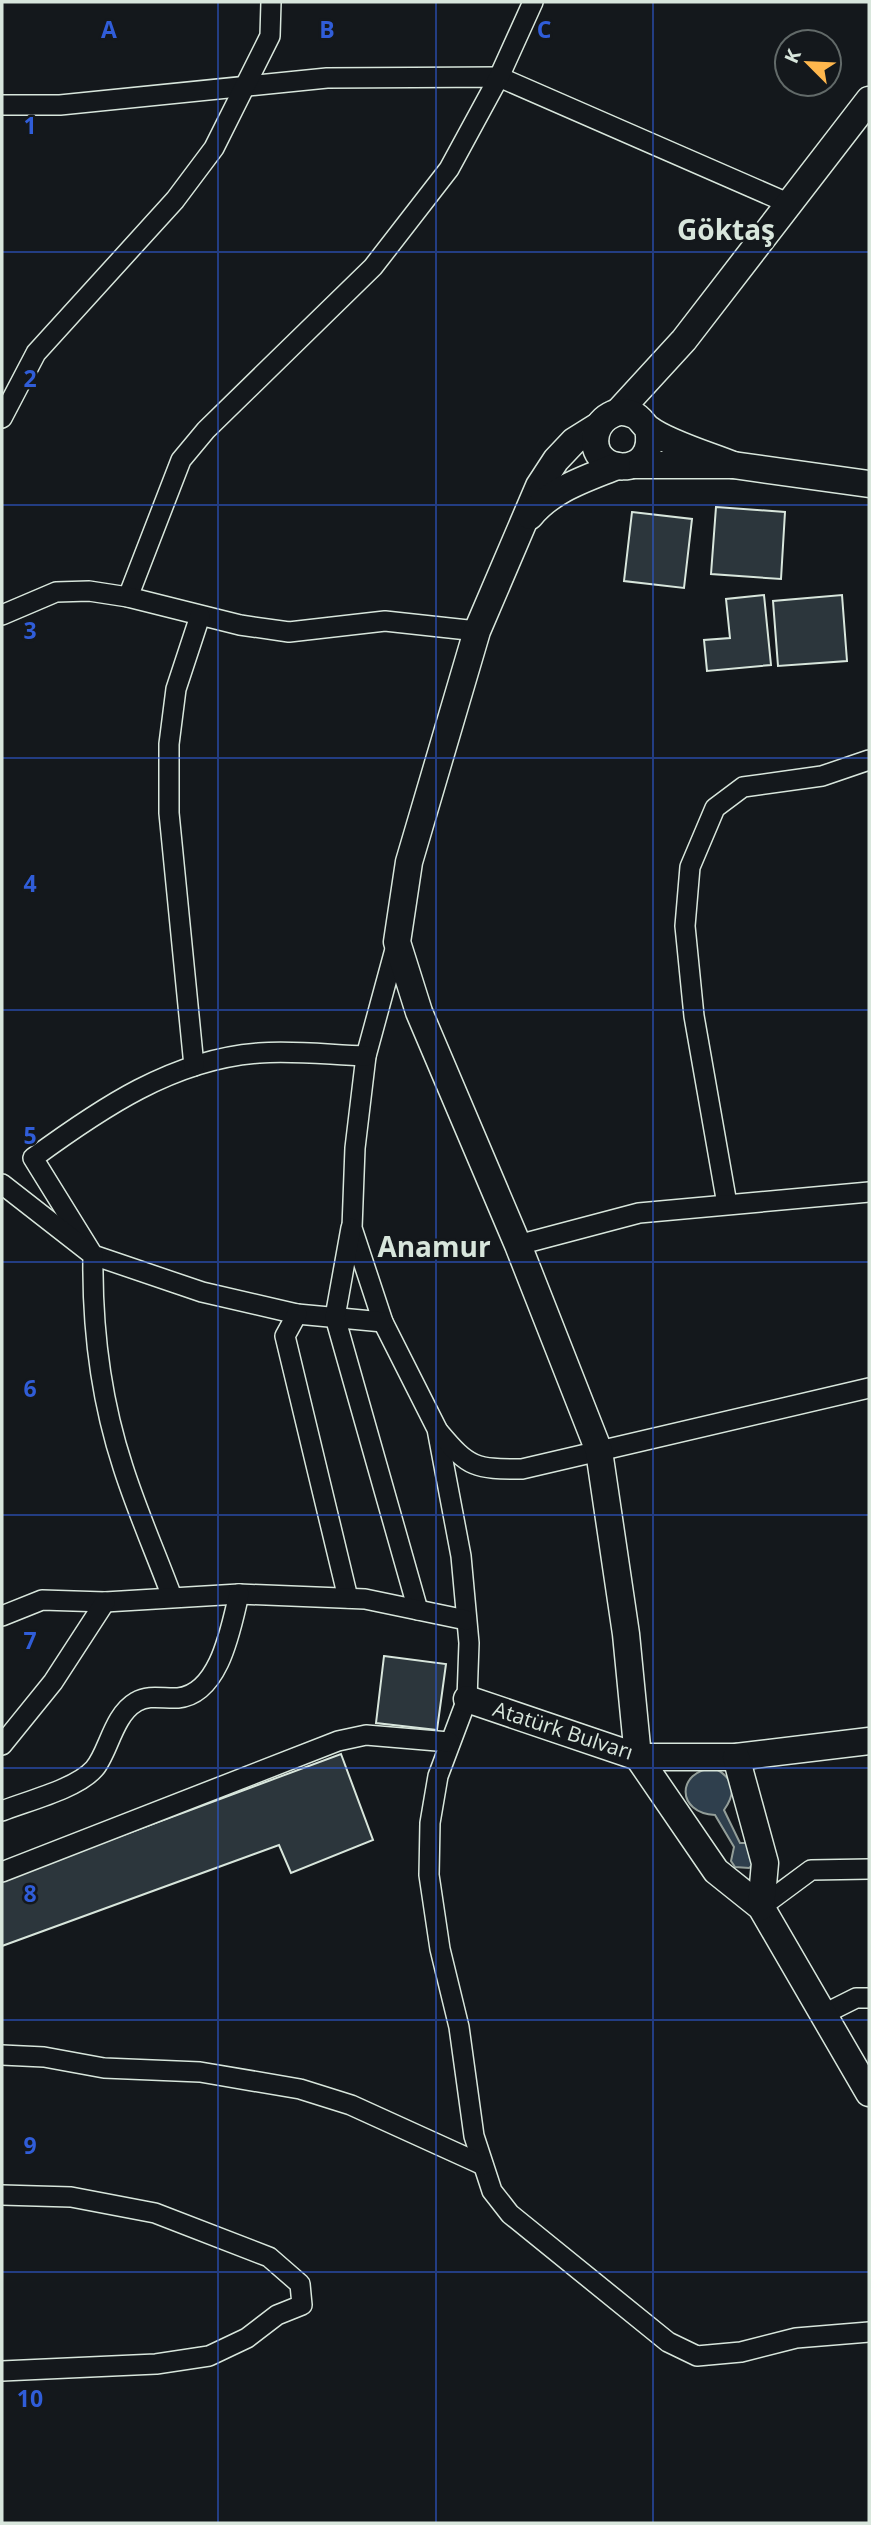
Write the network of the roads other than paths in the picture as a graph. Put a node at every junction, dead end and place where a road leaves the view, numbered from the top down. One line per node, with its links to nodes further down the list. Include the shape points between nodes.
1 (271, 2): 4 (street, via 270,36)
2 (533, 2): 3 (street)
3 (499, 77): 4 (street, via 327,78); 7 (street); 15 (street, via 449,169 373,267 181,460)
4 (246, 84): 6 (street, via 60,105); 8 (street, via 214,148 175,200 36,353)
5 (869, 100): 7 (street)
6 (2, 105)
7 (790, 204): 9 (street, via 684,340)
8 (2, 418)
9 (608, 419): 10 (street, via 636,415); 11 (street, via 596,435 597,451 609,463); 14 (street, via 574,441 556,460)
10 (648, 429): 11 (street, via 646,454); 12 (street)
11 (625, 465): 12 (street); 14 (street, via 565,487 541,502)
12 (733, 465): 13 (street)
13 (869, 484)
14 (524, 523): 18 (street)
15 (128, 597): 16 (street, via 56,593); 17 (street)
16 (2, 615)
17 (200, 615): 18 (street, via 289,632 385,621); 22 (street, via 176,690 169,744 169,813)
18 (477, 631): 20 (street, via 409,862)
19 (869, 760): 25 (street, via 822,776 743,787 715,808 690,867 685,926 694,1016)
20 (397, 942): 21 (street); 27 (street, via 419,1012)
21 (366, 1056): 22 (street, via 258,1053); 26 (street, via 355,1148)
22 (194, 1066): 28 (street, via 116,1101 33,1158)
23 (2, 1184): 28 (street)
24 (869, 1192): 25 (street)
25 (727, 1204): 27 (street, via 639,1213)
26 (352, 1228): 30 (street); 31 (street)
27 (518, 1245): 34 (street)
28 (93, 1255): 29 (street, via 202,1292); 36 (street, via 92,1308 122,1465)
29 (297, 1314): 30 (street); 37 (street, via 285,1336)
30 (335, 1317): 31 (street); 39 (street)
31 (383, 1322): 33 (street)
32 (869, 1388): 34 (street)
33 (437, 1429): 34 (street, via 463,1461 488,1469 522,1469); 41 (street, via 461,1556)
34 (599, 1451): 46 (street, via 626,1634)
35 (239, 1594): 36 (street); 37 (street); 48 (street, via 225,1653 201,1688 180,1698 135,1702 109,1735 95,1769)
36 (172, 1597): 38 (street)
37 (348, 1598): 39 (street)
38 (105, 1602): 40 (street, via 42,1600); 45 (street, via 53,1682)
39 (418, 1610): 41 (street)
40 (2, 1616)
41 (466, 1620): 42 (street)
42 (467, 1699): 44 (street); 46 (street, Atatürk Bulvarı)
43 (869, 1741): 47 (street, Atatürk Bulvarı)
44 (449, 1742): 50 (street, via 366,1735 338,1741); 56 (street, via 429,1823 429,1875 440,1949 459,2026 474,2136)
45 (2, 1745)
46 (638, 1757): 47 (street, Atatürk Bulvarı); 51 (street, via 716,1871)
47 (736, 1757): 51 (street, via 765,1863)
48 (2, 1811)
49 (869, 1869): 51 (street, via 811,1870)
50 (2, 1872)
51 (761, 1907): 53 (street)
52 (869, 1998): 53 (street, via 856,1998)
53 (824, 2014): 55 (street)
54 (2, 2055): 56 (street, via 104,2068 200,2072 300,2089 351,2105)
55 (869, 2093)
56 (483, 2165): 58 (street, via 492,2192 510,2214 668,2342 697,2356 741,2352 796,2337)
57 (2, 2195): 59 (street, via 71,2197 155,2213 269,2257 300,2284 302,2305 209,2356 156,2364)
58 (869, 2332)
59 (2, 2371)

